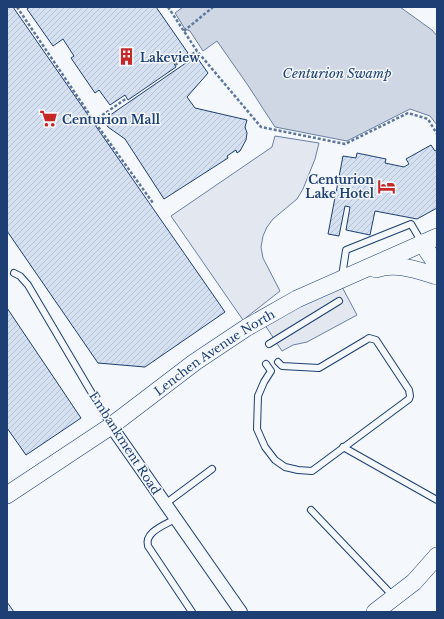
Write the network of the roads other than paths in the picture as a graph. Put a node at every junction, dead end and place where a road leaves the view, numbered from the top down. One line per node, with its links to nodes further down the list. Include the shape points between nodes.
1 (430, 240): 2 (main road); 5 (main road, Lenchen Avenue North); 5 (lane, via 411,224 346,250)
2 (437, 265)
3 (14, 273): 10 (lane, Embankment Road, via 28,285)
4 (437, 276): 5 (main road, via 417,269 385,266)
5 (342, 280): 10 (main road, Lenchen Avenue North, via 297,299 246,328 195,362)
6 (339, 301): 7 (lane)
7 (269, 344)
8 (278, 362): 11 (lane, via 282,366 319,368 369,338 376,340 409,390 410,396)
9 (266, 364): 11 (lane, via 271,371 258,396 257,429 275,460 285,467 312,471)
10 (111, 426): 13 (main road, Lenchen Avenue North); 15 (street, Embankment Road)
11 (343, 447): 14 (lane)
12 (212, 469): 15 (lane)
13 (7, 495)
14 (437, 500)
15 (165, 504): 17 (street, Embankment Road)
16 (311, 510): 19 (lane)
17 (175, 519): 20 (lane, via 154,531 147,541); 21 (street, Embankment Road)
18 (437, 556): 19 (main road, via 414,582)
19 (394, 597): 22 (main road)
20 (192, 612)
21 (241, 612)
22 (374, 612)

